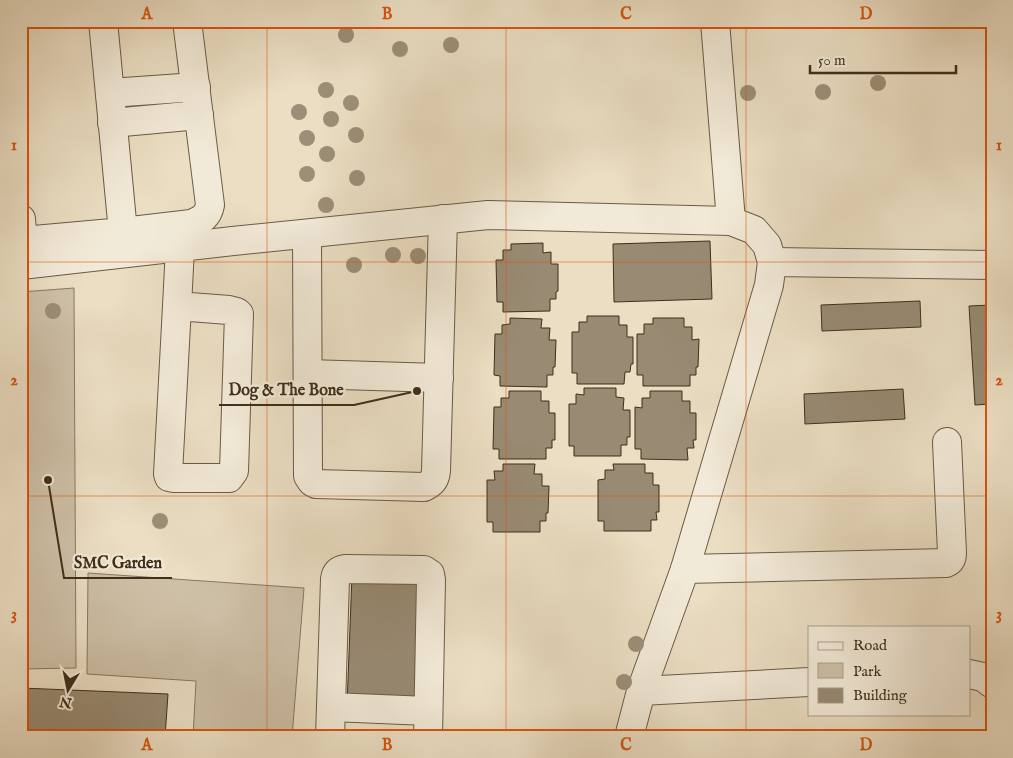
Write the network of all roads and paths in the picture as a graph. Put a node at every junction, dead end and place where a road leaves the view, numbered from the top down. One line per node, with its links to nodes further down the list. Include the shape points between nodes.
1 (103, 21): 5 (street)
2 (187, 21): 4 (street)
3 (715, 21): 9 (street)
4 (196, 87): 5 (street); 6 (street)
5 (110, 93): 7 (street)
6 (199, 115): 7 (street); 10 (street, via 210,205 208,214 191,224)
7 (112, 123): 10 (street)
8 (443, 219): 9 (street, via 488,215); 11 (street); 19 (street)
9 (731, 221): 15 (street, via 754,230 767,245)
10 (123, 232): 14 (street)
11 (307, 234): 13 (street); 18 (street)
12 (22, 241): 14 (street)
13 (180, 248): 14 (street); 17 (street)
14 (60, 250)
15 (772, 262): 16 (street); 21 (street, via 766,294)
16 (992, 265)
17 (177, 306): 17 (street, via 229,310 239,314 234,471 230,478 173,478 168,474)
18 (308, 374): 19 (street); 19 (street, via 308,476 316,484 424,487 431,484 436,471)
19 (439, 378)
20 (947, 442): 21 (street, via 952,559 946,564)
21 (685, 569): 25 (street)
22 (970, 674): 24 (street, via 983,677)
23 (808, 682): 25 (street)
24 (992, 684)
25 (641, 691): 29 (street)
26 (331, 707): 27 (street); 27 (street, via 336,574 345,569 424,570 430,574 431,580); 28 (street)
27 (428, 724)
28 (330, 737)
29 (628, 737)

